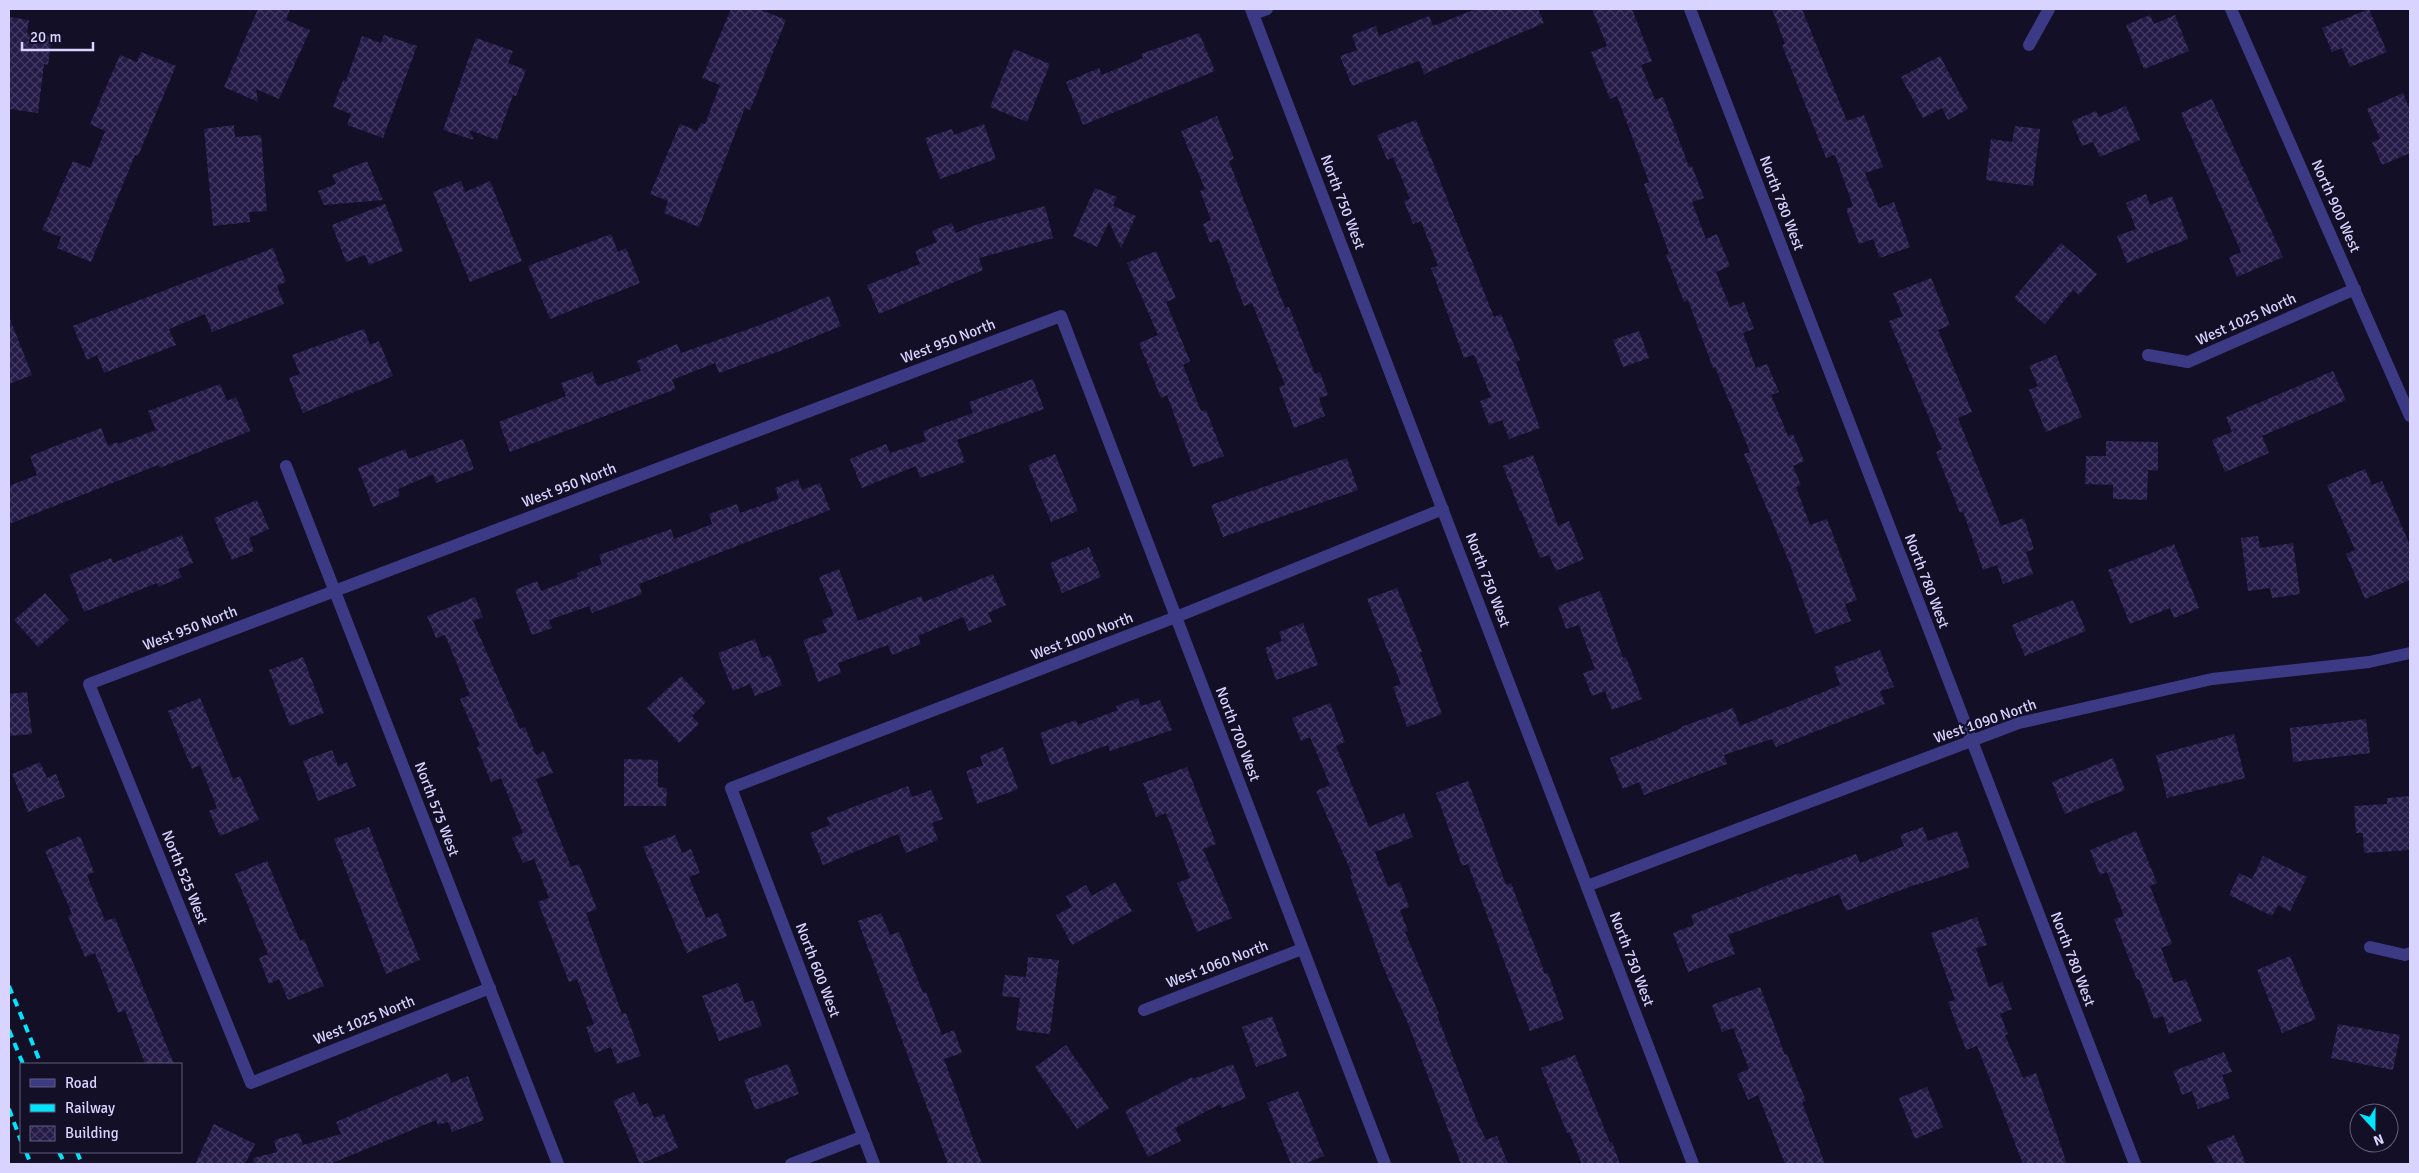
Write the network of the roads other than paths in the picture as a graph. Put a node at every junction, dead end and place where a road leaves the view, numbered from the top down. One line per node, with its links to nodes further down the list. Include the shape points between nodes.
1 (1267, 9): 5 (street)
2 (1690, 9): 17 (street, North 780 West)
3 (2048, 9): 6 (street)
4 (2232, 9): 7 (street, North 900 West)
5 (1252, 11): 12 (street, North 750 West)
6 (2029, 45)
7 (2355, 289): 9 (street, West 1025 North, via 2188,362); 10 (street, North 900 West)
8 (1061, 316): 13 (street, West 950 North); 14 (street, North 700 West)
9 (2148, 355)
10 (2410, 416)
11 (286, 466): 13 (street, North 575 West)
12 (1443, 509): 14 (street, West 1000 North); 19 (street, North 750 West)
13 (335, 591): 16 (street, West 950 North); 23 (street, North 575 West)
14 (1176, 617): 18 (street, West 1000 North); 21 (street, North 700 West)
15 (2410, 653): 17 (street, West 1090 North, via 2369,662 2212,679 2019,723)
16 (89, 684): 25 (street, North 525 West)
17 (1971, 741): 19 (street, West 1090 North); 32 (street, North 780 West)
18 (731, 788): 26 (street, North 600 West)
19 (1587, 886): 31 (street, North 750 West)
20 (2370, 947): 22 (street, via 2405,955)
21 (1302, 949): 24 (street, West 1060 North); 30 (street, North 700 West)
22 (2410, 953)
23 (490, 988): 25 (street, West 1025 North); 27 (street, North 575 West)
24 (1144, 1010)
25 (251, 1083)
26 (864, 1136): 28 (street); 29 (street, North 600 West)
27 (558, 1164)
28 (791, 1164)
29 (874, 1164)
30 (1385, 1164)
31 (1693, 1164)
32 (2134, 1164)

